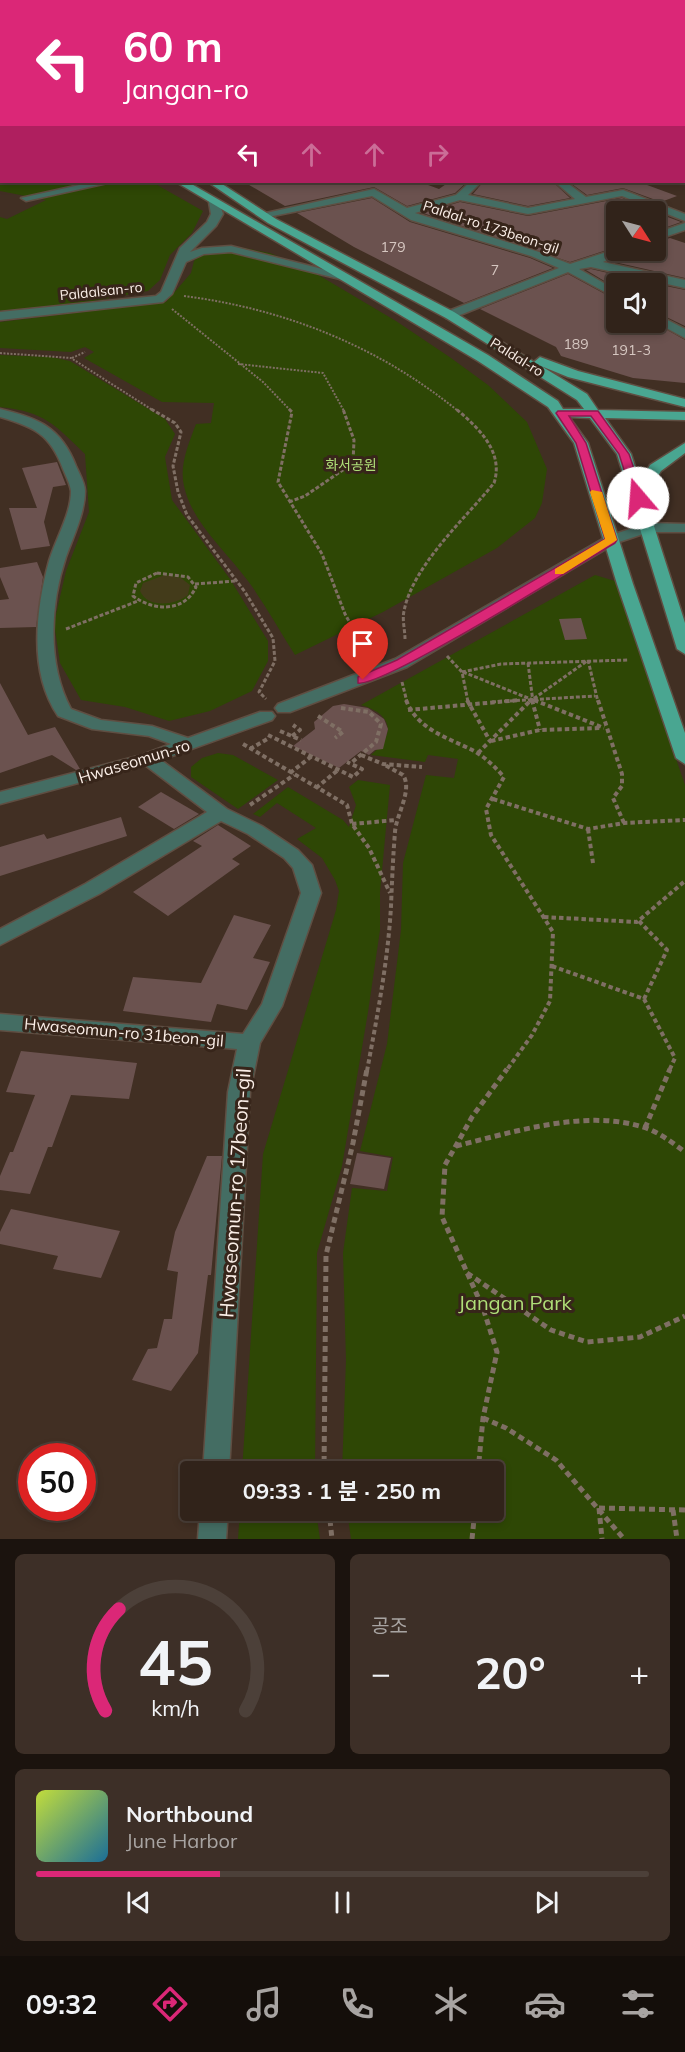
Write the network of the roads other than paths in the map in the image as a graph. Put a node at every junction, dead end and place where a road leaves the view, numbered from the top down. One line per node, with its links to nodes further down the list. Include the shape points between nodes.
1 (102, 183): 7 (street)
2 (184, 183): 9 (main road)
3 (215, 183): 11 (main road, Paldal-ro)
4 (475, 183): 6 (street, Paldal-ro 173beon-gil)
5 (561, 183): 8 (street)
6 (460, 197): 8 (street, Paldal-ro 173beon-gil, via 528,211); 10 (street, Paldal-ro 173beon-gil)
7 (26, 198)
8 (583, 200): 12 (street, Paldal-ro 173beon-gil, via 623,194)
9 (214, 202): 16 (street, Paldalsan-ro, via 217,214 213,224 186,248); 19 (main road)
10 (406, 212): 11 (street, Paldal-ro 173beon-gil, via 374,192); 18 (street, Paldal-ro 173beon-gil, via 415,219 535,254)
11 (263, 215): 22 (main road, Paldal-ro)
12 (685, 218)
13 (685, 226): 14 (street)
14 (666, 233)
15 (606, 257): 17 (street)
16 (182, 259): 19 (street, via 202,250 231,249); 23 (street, Paldalsan-ro, via 166,294 159,299)
17 (591, 263): 18 (street); 20 (street)
18 (569, 268): 21 (street, Paldal-ro 173beon-gil); 22 (street)
19 (344, 276): 29 (main road, via 483,357)
20 (685, 284)
21 (606, 289)
22 (450, 315): 26 (main road, Paldal-ro)
23 (0, 316)
24 (666, 323): 25 (street)
25 (682, 330)
26 (502, 347): 27 (main road, via 573,374); 30 (main road, Paldal-ro, via 582,397)
27 (685, 403)
28 (0, 413): 40 (street, via 35,423 49,434 62,448 78,489 57,561 45,636 53,692 64,712 98,725 152,731)
29 (562, 413): 30 (main road); 36 (main road, via 581,443)
30 (594, 413): 31 (main road); 33 (main road, Paldal-ro, via 624,454)
31 (685, 416)
32 (685, 447): 33 (main road, via 655,468)
33 (638, 498): 34 (main road, Paldal-ro)
34 (648, 528): 35 (street); 36 (street); 37 (main road, Paldal-ro)
35 (685, 528)
36 (611, 540): 38 (street, via 401,663); 41 (main road)
37 (685, 649)
38 (290, 706)
39 (266, 716): 40 (street, Hwaseomun-ro)
40 (189, 745): 42 (street, Hwaseomun-ro)
41 (685, 758)
42 (148, 759): 43 (street, Hwaseomun-ro); 44 (street, Hwaseomun-ro 17beon-gil)
43 (0, 798)
44 (226, 816): 45 (street); 47 (street, Hwaseomun-ro 17beon-gil, via 291,854 302,865 311,893 272,1006)
45 (0, 938)
46 (0, 1022): 47 (street, Hwaseomun-ro 31beon-gil)
47 (249, 1042): 48 (street, Hwaseomun-ro 17beon-gil, via 239,1092)
48 (217, 1461)
49 (213, 1521): 50 (street)
50 (212, 1539)

